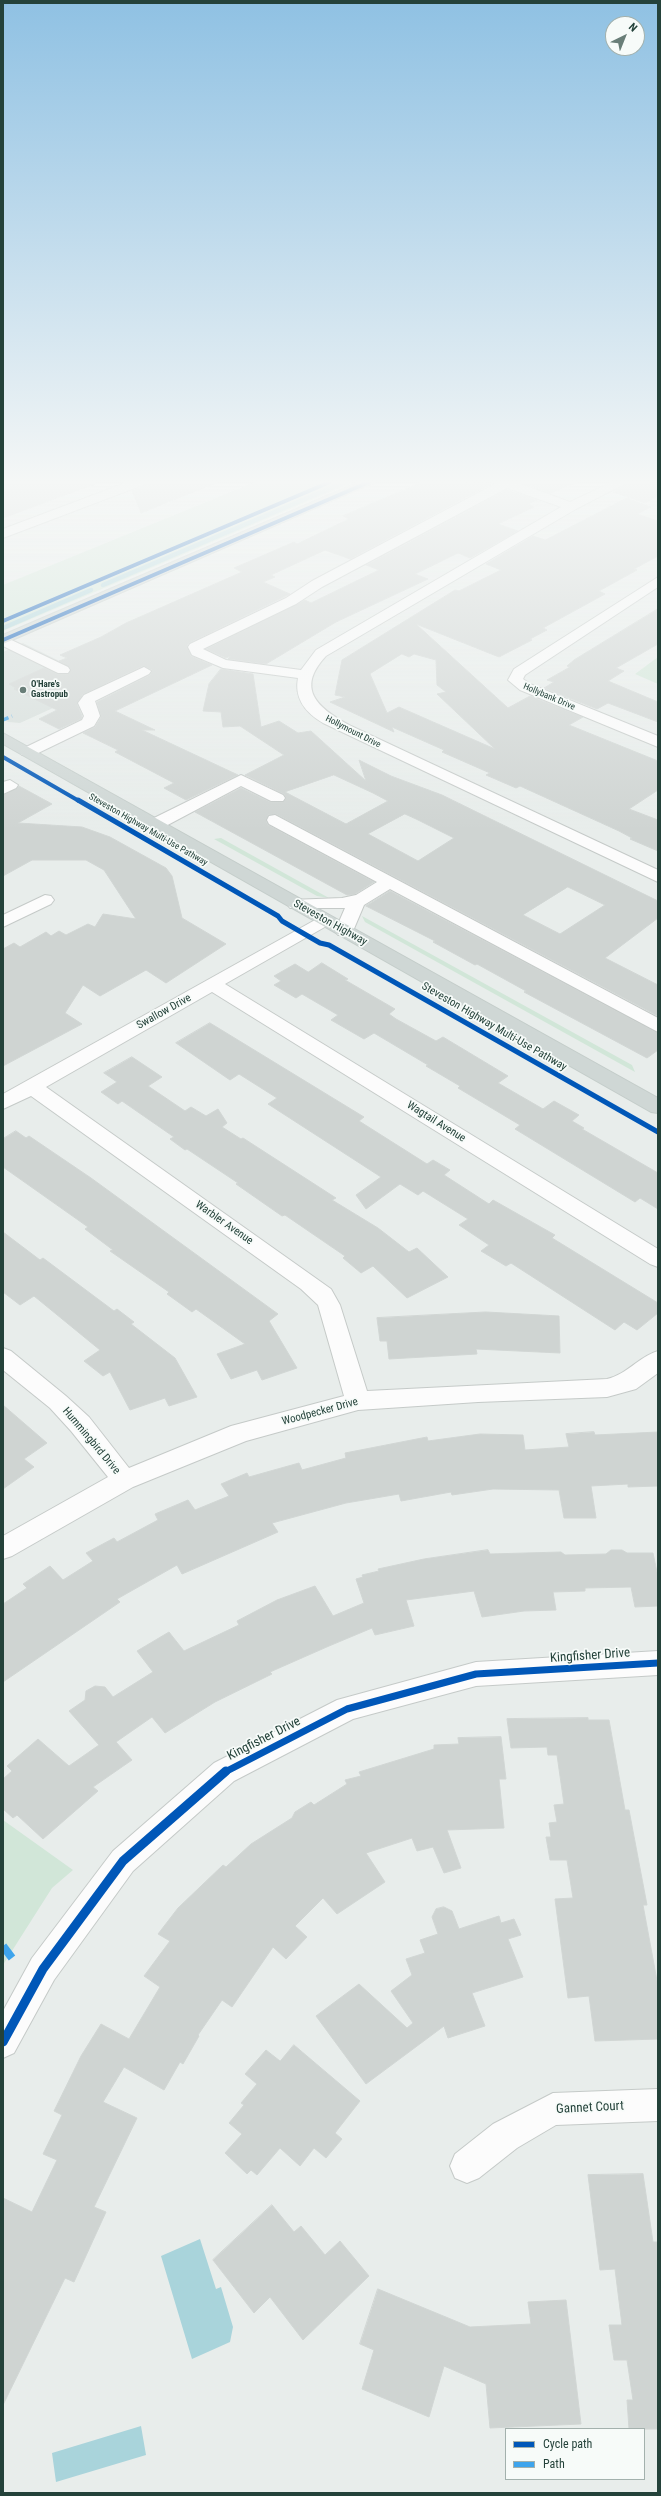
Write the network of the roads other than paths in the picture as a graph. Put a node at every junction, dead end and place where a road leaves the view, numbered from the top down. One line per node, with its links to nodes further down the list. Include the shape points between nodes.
1 (99, 598): 5 (main road)
2 (293, 598): 8 (street, via 195,647 197,652 223,664)
3 (412, 598): 8 (street, Hollymount Drive, via 331,646 312,662)
4 (631, 598): 10 (street, Hollybank Drive, via 519,672 515,680 525,687)
5 (3, 640): 6 (street)
6 (63, 670)
7 (144, 670): 11 (street, via 89,698 86,703 92,716 89,723)
8 (306, 675): 15 (street, Hollymount Drive, via 306,702 330,721)
9 (3, 738): 11 (main road, Steveston Highway)
10 (658, 742)
11 (28, 752): 14 (main road, Steveston Highway)
12 (277, 798): 14 (street, via 241,780)
13 (275, 820): 16 (street)
14 (156, 824): 19 (main road, Steveston Highway)
15 (658, 876)
16 (389, 882): 17 (street); 24 (street)
17 (360, 899): 19 (street); 22 (street, via 353,905)
18 (45, 900): 21 (street)
19 (296, 904): 20 (main road, Steveston Highway)
20 (324, 920): 22 (main road, Steveston Highway); 23 (street, Swallow Drive)
21 (3, 922)
22 (344, 931): 27 (main road, Steveston Highway)
23 (214, 985): 25 (street, Swallow Drive); 28 (street, Wagtail Avenue)
24 (658, 1026)
25 (32, 1087): 26 (street, Swallow Drive); 31 (street, Warbler Avenue, via 323,1295 334,1316)
26 (3, 1103)
27 (658, 1107)
28 (658, 1259)
29 (3, 1357): 32 (street, Hummingbird Drive, via 58,1402 80,1424)
30 (658, 1360): 31 (street, Woodpecker Drive, via 628,1383 607,1388)
31 (358, 1401): 32 (street, Woodpecker Drive, via 240,1433)
32 (124, 1480): 33 (street, Woodpecker Drive)
33 (3, 1549)
34 (658, 1663): 35 (street, Kingfisher Drive, via 476,1674 346,1708 224,1772 123,1861 43,1970)
35 (3, 2042)
36 (658, 2106): 37 (street, Gannet Court, via 553,2109 505,2136)
37 (467, 2166)

